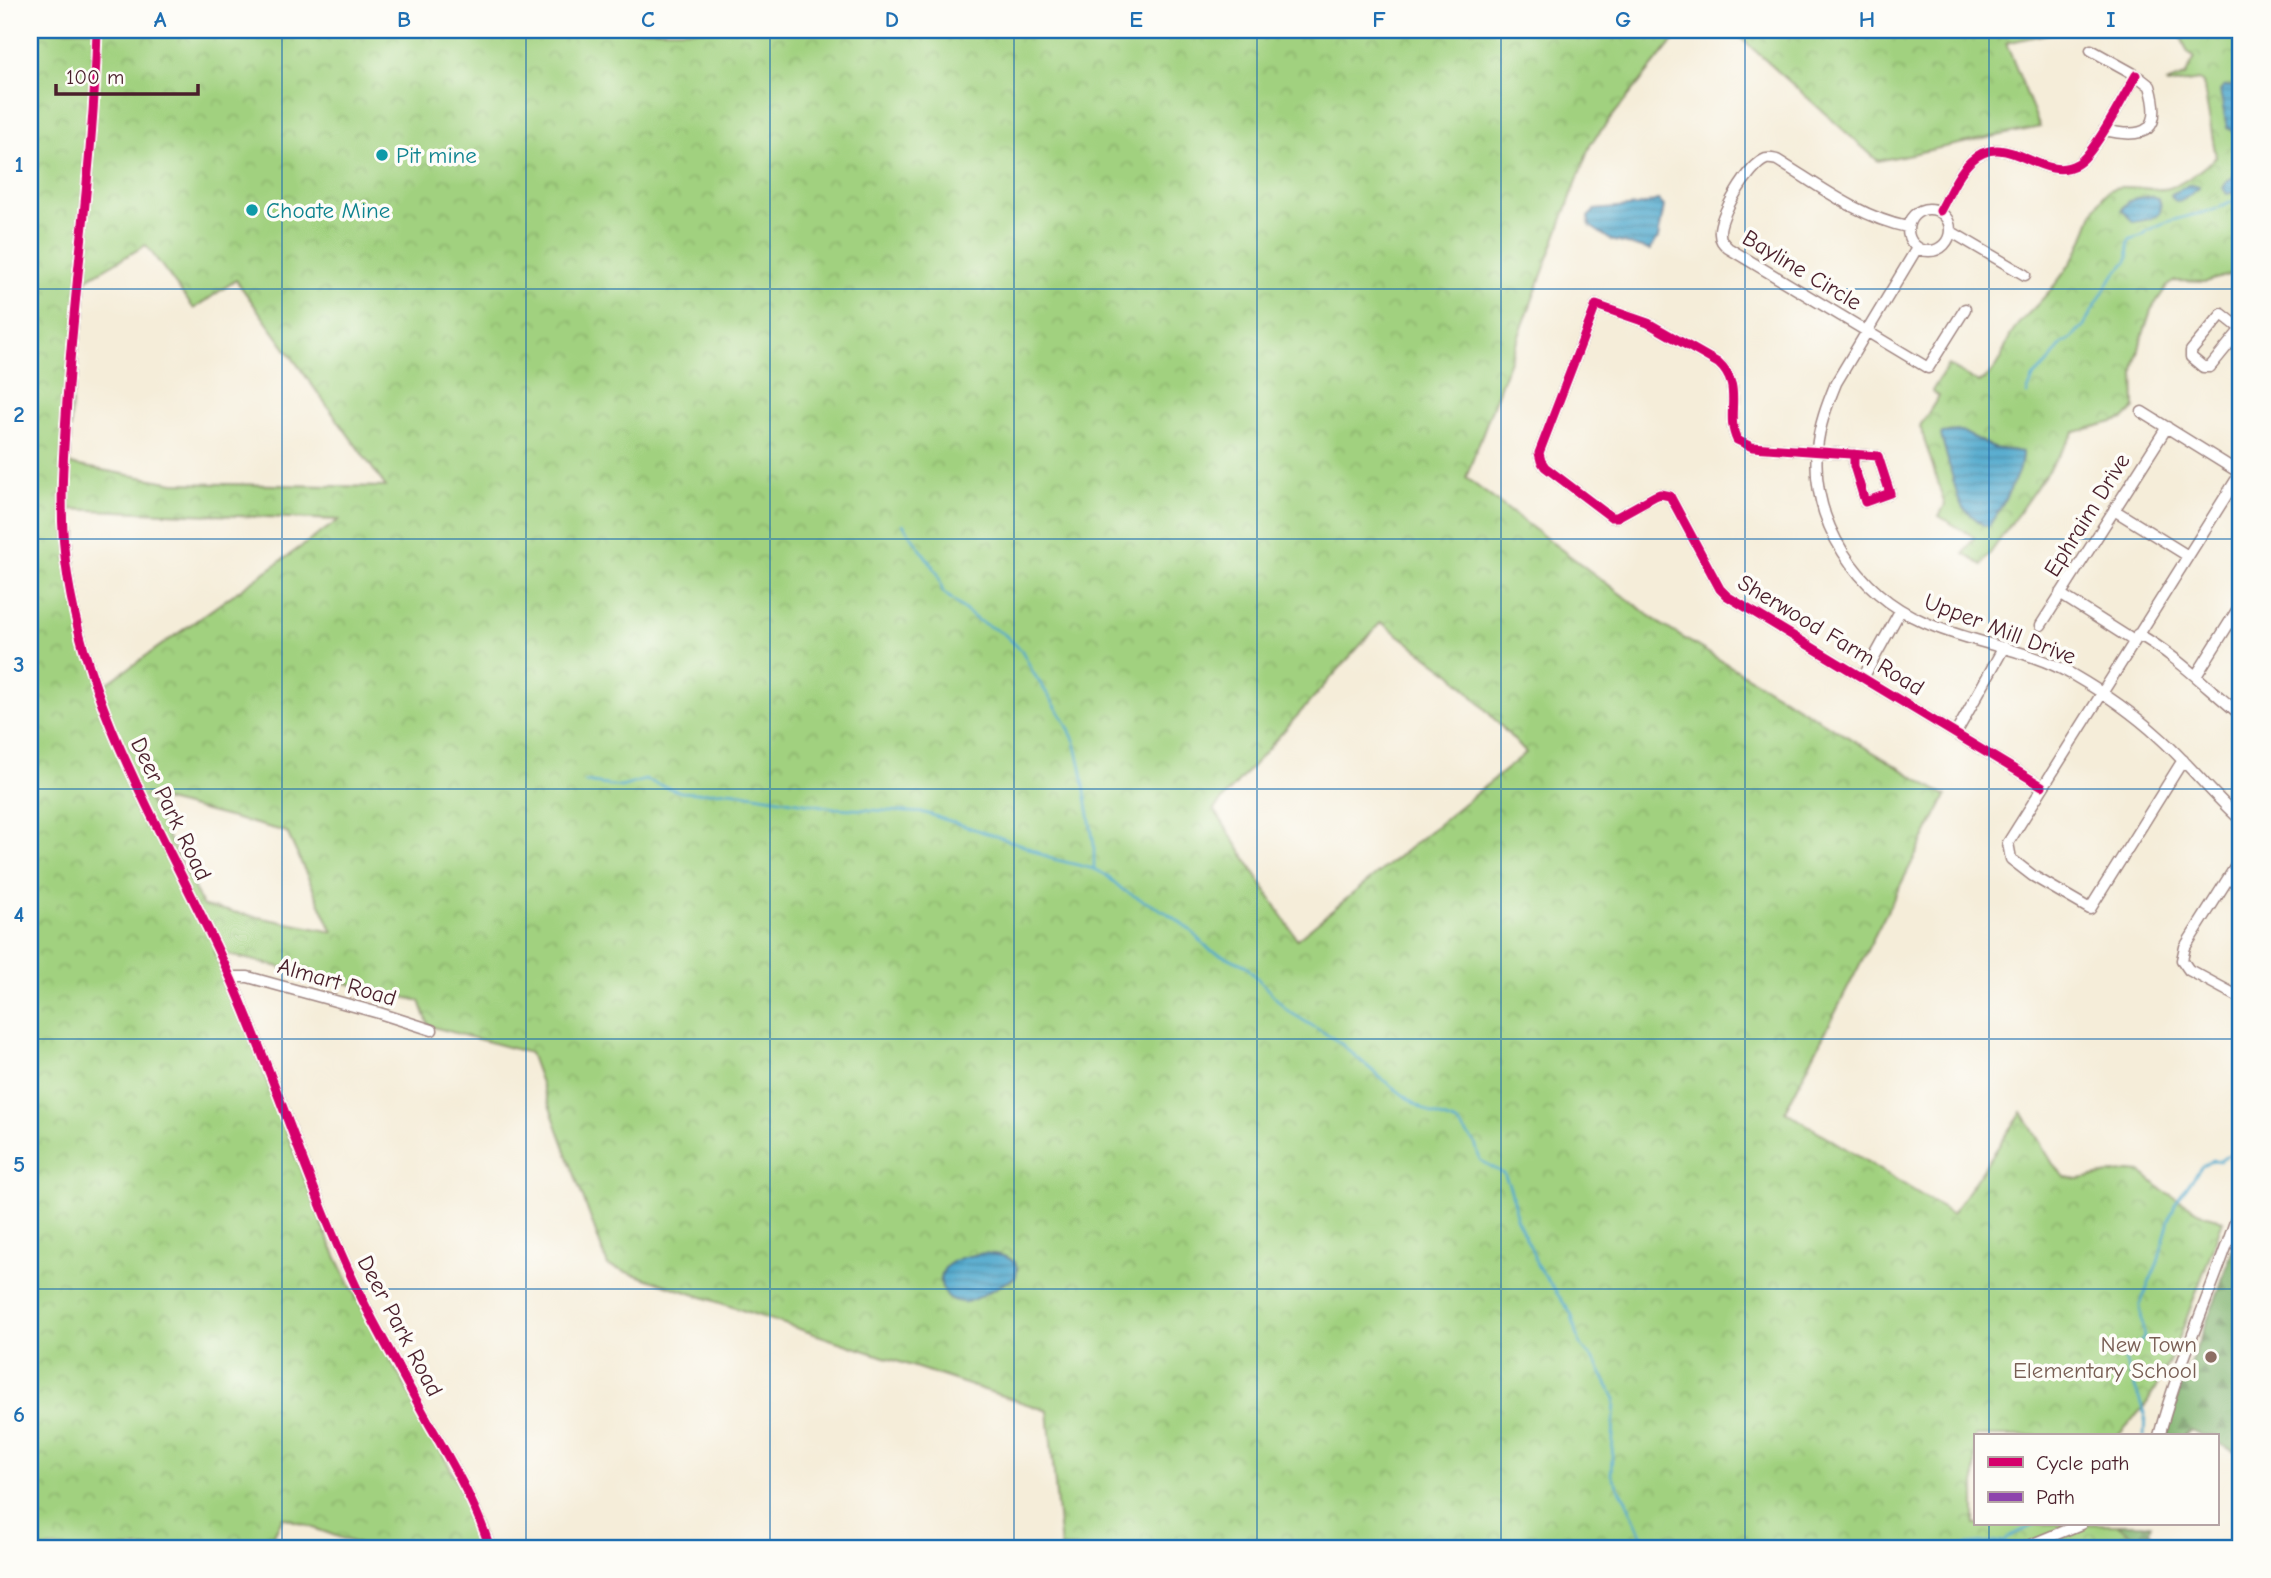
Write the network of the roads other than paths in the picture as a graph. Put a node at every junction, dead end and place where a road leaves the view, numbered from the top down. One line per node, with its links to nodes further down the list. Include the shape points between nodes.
1 (97, 30): 35 (street, Deer Park Road, via 62,480 67,576 110,726)
2 (2091, 50): 3 (street)
3 (2136, 75): 4 (street); 4 (street, via 2150,86 2155,121 2151,127 2130,133)
4 (2104, 130): 5 (street, via 2084,159 2067,168 2048,168 2002,150 1979,155 1964,170)
5 (1940, 211): 6 (street, via 1919,210); 7 (street)
6 (1907, 226): 8 (street, via 1909,239); 12 (street, Bayline Circle, via 1856,208 1770,159 1748,176 1722,220 1720,238 1728,248)
7 (1950, 231): 8 (street, via 1938,249); 9 (street)
8 (1917, 248): 12 (street, Upper Mill Drive)
9 (2025, 275)
10 (1965, 309): 12 (street, via 1928,368)
11 (2241, 329): 11 (street, via 2222,314 2191,351 2191,357 2210,367)
12 (1867, 332): 15 (street, Upper Mill Drive, via 1831,394)
13 (2143, 412): 14 (street)
14 (2166, 427): 17 (street); 18 (street, Ephraim Drive)
15 (1817, 451): 16 (street); 22 (street, Upper Mill Drive, via 1819,486 1833,535 1862,578); 27 (street, Sherwood Farm Road, via 1752,447 1737,440 1732,424 1733,387 1726,370 1648,323 1596,305 1539,453 1545,467 1611,517 1660,494 1670,496 1723,593)
16 (1854, 454): 16 (street, via 1878,456 1891,494 1865,502 1853,466)
17 (2241, 473): 19 (street)
18 (2114, 510): 19 (street); 20 (street, Ephraim Drive)
19 (2188, 556): 24 (street)
20 (2060, 594): 23 (street, Ephraim Drive); 24 (street)
21 (2241, 604): 26 (street)
22 (1900, 611): 25 (street, Upper Mill Drive, via 1926,624); 27 (street)
23 (2041, 625)
24 (2136, 638): 26 (street, via 2171,654); 28 (street)
25 (2004, 647): 28 (street, Upper Mill Drive, via 2070,673); 30 (street)
26 (2196, 676): 29 (street)
27 (1863, 678): 30 (street, Sherwood Farm Road)
28 (2102, 693): 31 (street, Upper Mill Drive); 32 (street)
29 (2241, 715)
30 (1956, 733): 32 (street, Sherwood Farm Road)
31 (2183, 760): 32 (street, via 2090,909 2033,876 2009,854 2008,843); 33 (street, Upper Mill Drive)
32 (2042, 786)
33 (2241, 820)
34 (2241, 858): 36 (street, via 2185,947 2182,960 2189,970)
35 (230, 976): 37 (street, Almart Road, via 248,977); 41 (street, Deer Park Road, via 331,1233 472,1502)
36 (2241, 998)
37 (432, 1030)
38 (2241, 1204): 39 (street)
39 (2161, 1434)
40 (2076, 1526): 42 (street)
41 (490, 1548)
42 (2022, 1548)

